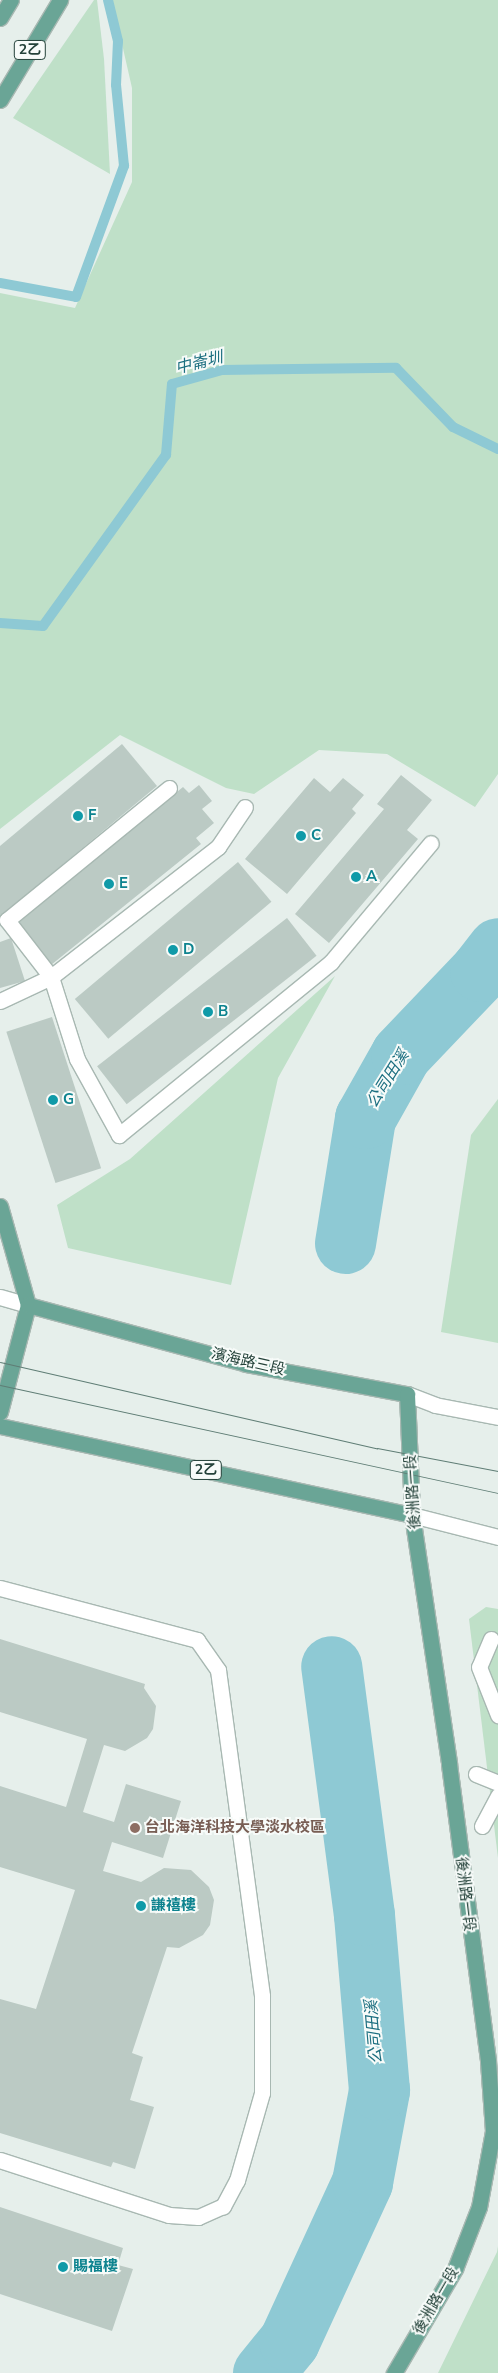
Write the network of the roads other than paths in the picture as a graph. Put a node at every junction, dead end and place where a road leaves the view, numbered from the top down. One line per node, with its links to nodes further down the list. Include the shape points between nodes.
1 (11, 0): 3 (main road)
2 (60, 0): 4 (main road, 2乙)
3 (0, 18)
4 (0, 100)
5 (169, 788): 8 (street, via 7,920)
6 (244, 807): 8 (street, via 218,847)
7 (431, 843): 8 (street, via 331,962 119,1135 77,1060)
8 (51, 977): 9 (street)
9 (0, 1001)
10 (0, 1206): 12 (main road)
11 (0, 1297): 12 (street, 濱海路三段)
12 (28, 1305): 13 (main road, 濱海路三段, via 246,1364); 14 (main road)
13 (406, 1394): 15 (street, 濱海路三段, via 435,1405); 17 (main road, 後洲路一段)
14 (0, 1412)
15 (498, 1417)
16 (0, 1426): 17 (main road, 2乙)
17 (412, 1515): 18 (street); 27 (main road, 後洲路一段, via 488,2061 493,2130 479,2206 455,2269)
18 (498, 1536)
19 (0, 1588): 26 (street, via 197,1640 218,1670 262,1996 262,2093 237,2180 223,2206 198,2217 169,2215)
20 (496, 1639): 21 (street, via 479,1666)
21 (498, 1715)
22 (476, 1774): 23 (street)
23 (498, 1783)
24 (498, 1796): 25 (street)
25 (482, 1826)
26 (0, 2160)
27 (394, 2373)

